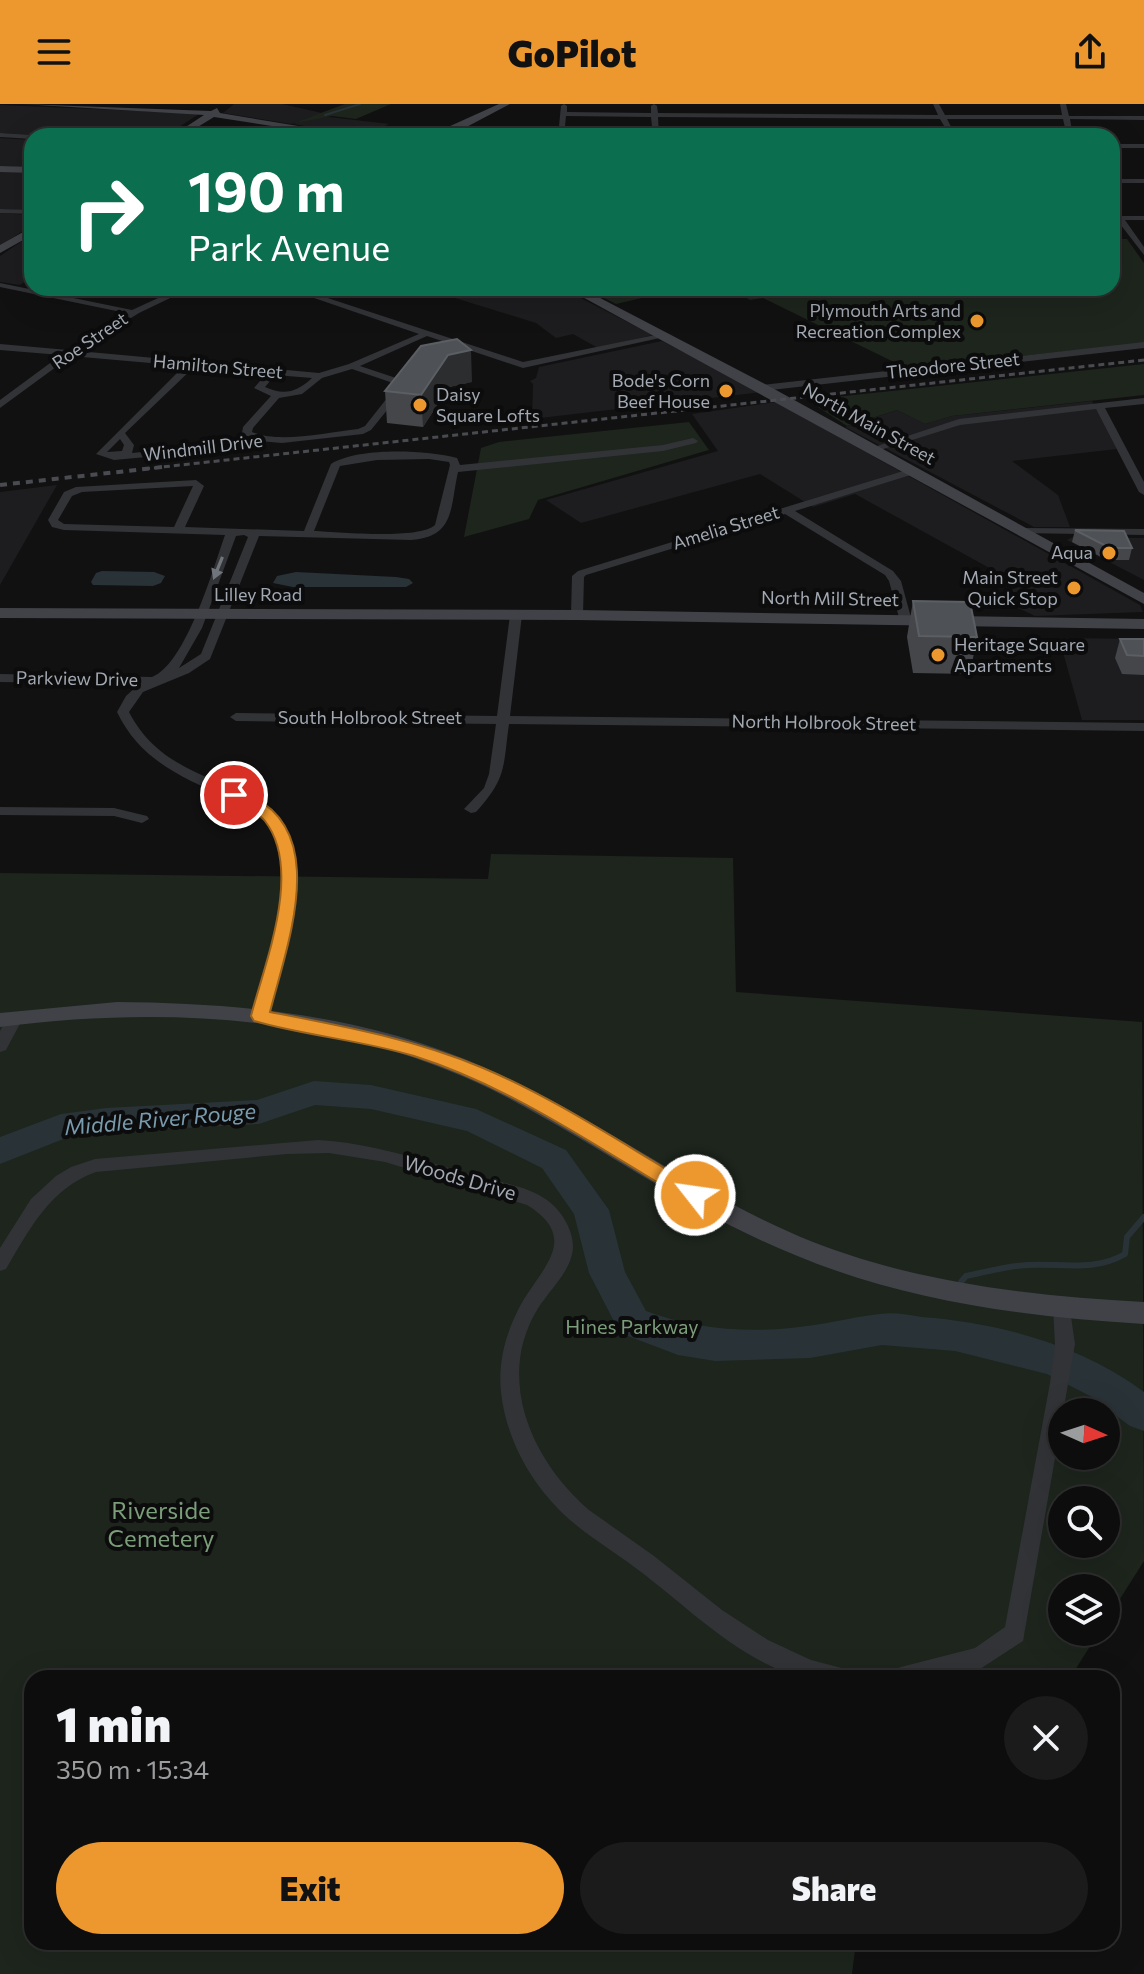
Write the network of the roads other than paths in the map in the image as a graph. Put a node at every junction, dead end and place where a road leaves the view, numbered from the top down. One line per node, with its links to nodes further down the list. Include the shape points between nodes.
1 (25, 104): 8 (street)
2 (227, 104): 9 (street)
3 (506, 104): 17 (street)
4 (564, 104): 10 (street)
5 (654, 104): 11 (street)
6 (936, 104): 12 (street)
7 (1063, 104): 13 (street)
8 (99, 106): 9 (street)
9 (213, 113): 15 (street); 16 (street)
10 (563, 114): 11 (street); 18 (street)
11 (655, 114): 12 (street); 19 (street)
12 (942, 116): 13 (street); 20 (street)
13 (1066, 117): 14 (street); 21 (street)
14 (1144, 118)
15 (190, 128)
16 (305, 128)
17 (458, 128)
18 (562, 128)
19 (656, 128)
20 (949, 128)
21 (1068, 128)
22 (0, 135): 23 (street)
23 (24, 136)
24 (1120, 146): 25 (street)
25 (1144, 146)
26 (0, 169): 27 (street)
27 (24, 170)
28 (1120, 181): 29 (street)
29 (1144, 181)
30 (0, 211): 31 (street)
31 (24, 212)
32 (1120, 218): 33 (street)
33 (1144, 218)
34 (1120, 224): 37 (street)
35 (24, 235): 36 (street)
36 (0, 250)
37 (1144, 253)
38 (0, 285): 39 (street)
39 (24, 290)
40 (54, 296): 44 (street)
41 (169, 296): 44 (street, Roe Street)
42 (313, 296): 45 (street)
43 (588, 296): 46 (street, North Main Street)
44 (132, 312): 49 (street, Roe Street)
45 (428, 333): 46 (street, via 531,365); 51 (street, Hamilton Street)
46 (665, 336): 54 (street, North Main Street)
47 (1144, 345): 54 (street, Theodore Street)
48 (0, 347): 49 (street, Hamilton Street)
49 (68, 353): 50 (street, Hamilton Street); 57 (street, Roe Street)
50 (192, 364): 52 (street, Hamilton Street); 59 (street)
51 (352, 366): 53 (street, Hamilton Street); 60 (street, Windmill Drive, via 393,380 400,388 368,428 282,440)
52 (272, 372): 53 (street, Hamilton Street); 55 (street, via 259,388)
53 (319, 376): 55 (street, via 304,391)
54 (762, 388): 62 (street, North Main Street)
55 (276, 396): 60 (street, via 248,427 247,433)
56 (1144, 401): 58 (street)
57 (0, 405)
58 (1099, 406): 62 (street, via 959,422); 66 (street)
59 (121, 434): 63 (street, via 129,449); 63 (street, via 101,454)
60 (258, 438): 63 (street, Windmill Drive, via 244,445)
61 (693, 441): 64 (street)
62 (873, 449): 65 (street, North Main Street)
63 (123, 455)
64 (455, 469): 72 (street, via 435,533); 72 (street, via 453,460 445,457 336,464)
65 (913, 471): 67 (street, Amelia Street); 69 (street, North Main Street)
66 (1144, 492)
67 (786, 510): 78 (street, Amelia Street, via 579,574); 79 (street, via 889,573)
68 (178, 530): 68 (street, via 64,527 53,520 68,494 80,489 196,483); 70 (street)
69 (1024, 531): 71 (street); 73 (street, North Main Street)
70 (246, 532): 72 (street); 75 (street, one-way to 75, via 231,534); 76 (street, via 254,536)
71 (1144, 532)
72 (308, 533)
73 (1144, 599)
74 (0, 613): 75 (street, Lilley Road)
75 (199, 615): 76 (street, Lilley Road); 82 (street, via 179,662)
76 (221, 615): 77 (street, Lilley Road); 82 (street, via 206,656)
77 (516, 615): 78 (street, North Mill Street); 84 (street)
78 (577, 615): 79 (street, North Mill Street)
79 (906, 621): 80 (street, North Mill Street)
80 (1144, 624)
81 (0, 678): 82 (street, Parkview Drive)
82 (160, 678): 89 (street, via 131,694 123,712 134,736 172,765 269,815 286,845 291,872 283,927)
83 (236, 717): 84 (street, South Holbrook Street)
84 (504, 718): 85 (street, North Holbrook Street); 86 (street, via 496,774)
85 (1144, 727)
86 (471, 809)
87 (0, 811): 88 (street, via 114,812)
88 (142, 819)
89 (260, 1016): 90 (street, via 147,1010); 93 (street, via 369,1037 478,1073 722,1211 804,1249 921,1284)
90 (7, 1019): 91 (street)
91 (0, 1046)
92 (0, 1264): 95 (street, Woods Drive, via 49,1188 95,1166 331,1147 364,1151 531,1198 557,1222 564,1247 561,1265 531,1303 518,1330 509,1376 516,1424 538,1468 581,1516 730,1632 787,1663)
93 (1062, 1308): 94 (street); 96 (street, via 1060,1383 1015,1633 980,1658)
94 (1144, 1313)
95 (812, 1670)
96 (933, 1670)

